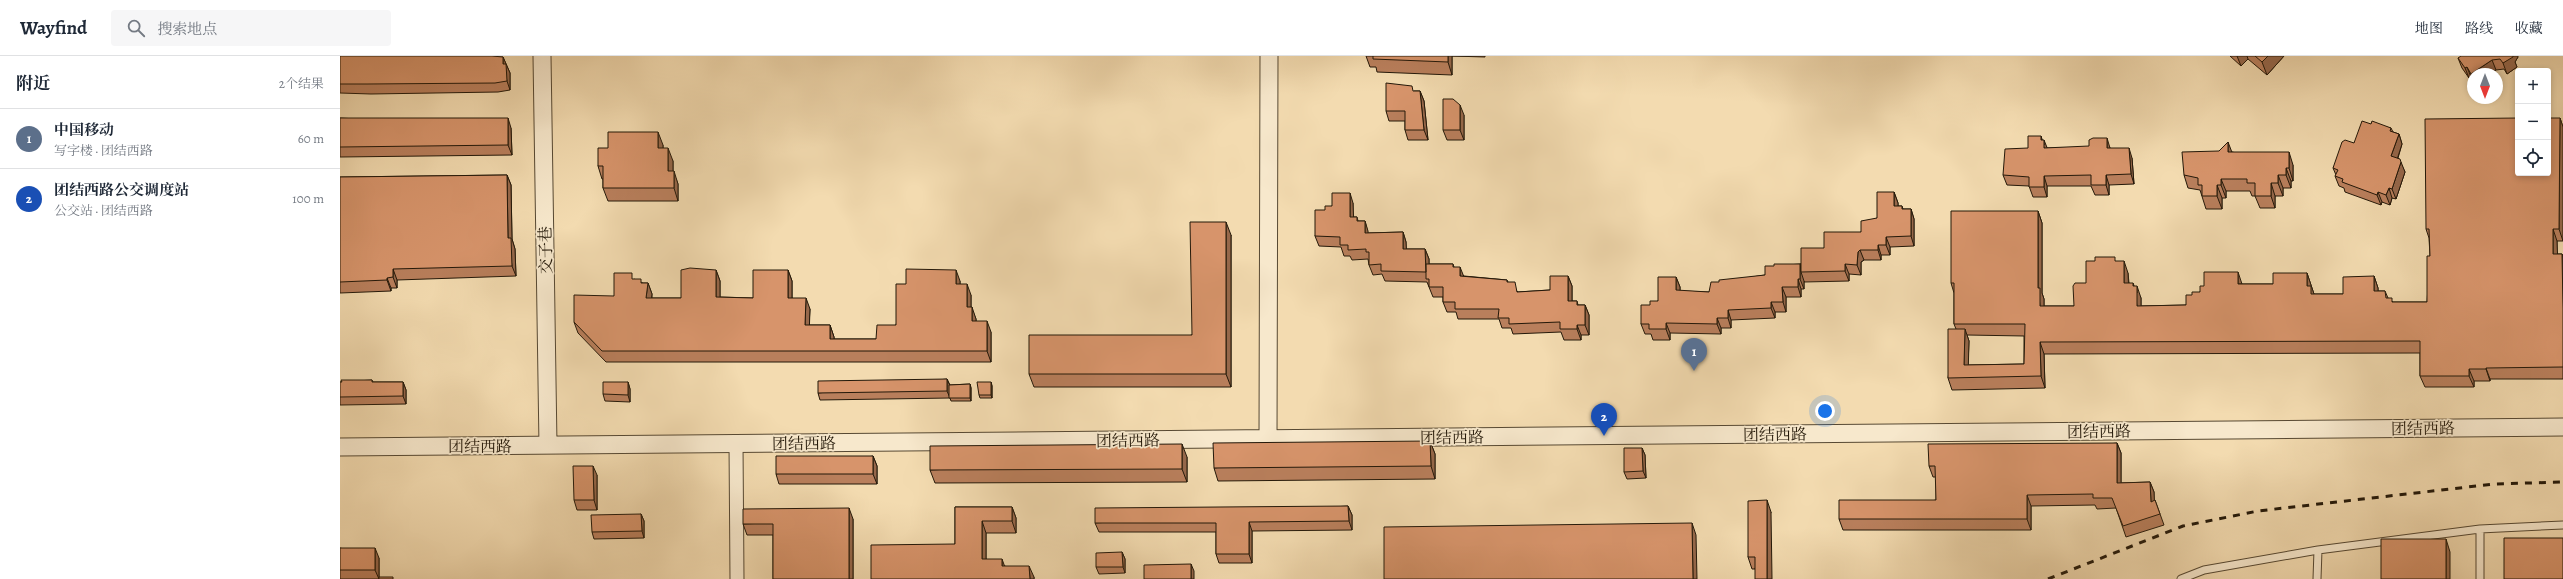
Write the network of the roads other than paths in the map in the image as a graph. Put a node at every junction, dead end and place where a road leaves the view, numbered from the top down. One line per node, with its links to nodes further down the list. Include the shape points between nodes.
1 (542, 56): 6 (street, 交子巷)
2 (1269, 56): 4 (street)
3 (2563, 427): 4 (street, 团结西路)
4 (1268, 439): 5 (street, 团结西路)
5 (736, 443): 6 (street, 团结西路); 11 (street)
6 (548, 445): 7 (street, 团结西路)
7 (340, 447)
8 (2563, 525): 9 (lane)
9 (2480, 529): 10 (lane); 14 (lane)
10 (2318, 550): 12 (lane, via 2204,570); 13 (lane)
11 (737, 579)
12 (2181, 579)
13 (2317, 579)
14 (2480, 579)

